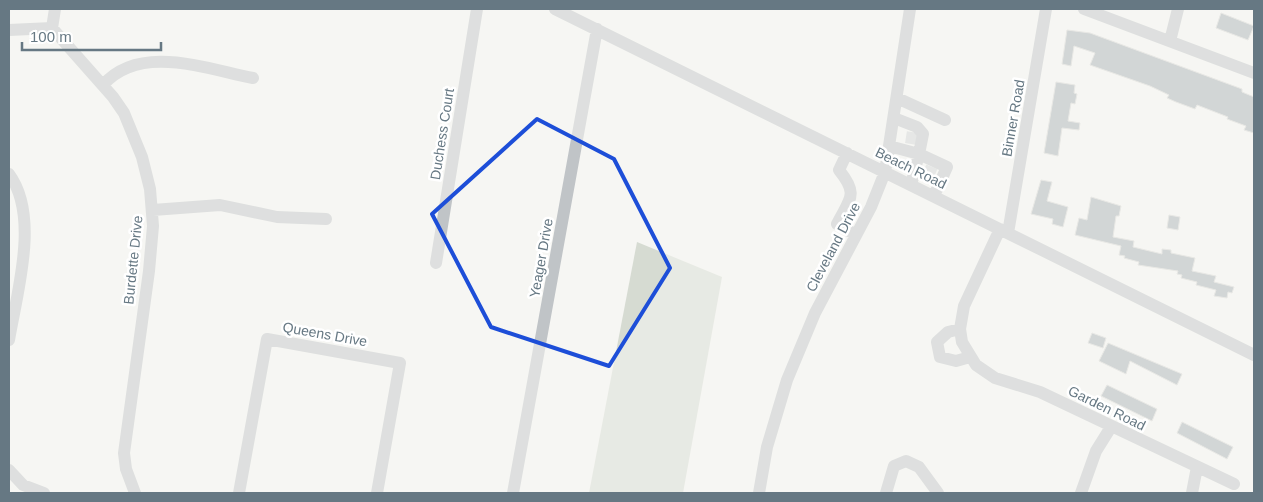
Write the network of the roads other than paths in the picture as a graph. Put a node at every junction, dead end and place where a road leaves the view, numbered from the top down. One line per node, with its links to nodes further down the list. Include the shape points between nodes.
1 (55, 9): 9 (street)
2 (477, 9): 32 (street, Duchess Court)
3 (555, 9): 8 (street, Beach Road)
4 (910, 9): 16 (street, Cleveland Drive)
5 (1046, 9): 30 (street, Binner Road)
6 (1084, 9): 12 (street)
7 (1178, 9): 12 (street)
8 (571, 12): 10 (street, Beach Road)
9 (52, 28): 11 (street); 15 (street, Burdette Drive)
10 (597, 29): 20 (street, Beach Road); 45 (street, Yeager Drive)
11 (9, 30)
12 (1170, 40): 13 (street)
13 (1254, 73)
14 (253, 78): 15 (street, via 158,62 119,71)
15 (103, 85): 28 (street, Burdette Drive, via 132,130 146,171)
16 (897, 98): 17 (street, Cleveland Drive); 18 (street)
17 (894, 118): 19 (street, Cleveland Drive); 21 (street)
18 (945, 120)
19 (889, 146): 21 (street); 22 (street, Cleveland Drive)
20 (848, 153): 22 (street, Beach Road); 25 (street, via 839,170 852,190)
21 (921, 155): 24 (street); 26 (street)
22 (885, 172): 24 (street, Beach Road); 27 (street, Cleveland Drive)
23 (9, 174): 34 (street, via 18,189 24,226)
24 (911, 185): 26 (street, Beach Road)
25 (852, 196): 27 (street); 31 (street, via 837,224)
26 (934, 196): 30 (street, Beach Road)
27 (872, 205): 31 (street, Cleveland Drive)
28 (153, 210): 29 (street, via 220,205 277,217); 42 (street, Burdette Drive, via 149,271 124,453)
29 (326, 219)
30 (1004, 231): 33 (street, Garden Road, via 964,306); 35 (street, Beach Road)
31 (856, 235): 46 (street, Cleveland Drive, via 816,313 787,380 767,447)
32 (436, 263)
33 (960, 329): 36 (street, Garden Road); 36 (street, via 948,332 937,342 940,357 956,361)
34 (9, 340)
35 (1254, 355)
36 (970, 357): 37 (street, Garden Road, via 995,378 1040,392)
37 (1111, 427): 38 (street, Garden Road); 49 (street, via 1096,452)
38 (1197, 467): 40 (street, Garden Road); 50 (street)
39 (9, 470): 41 (street, via 23,484)
40 (1234, 484)
41 (44, 493)
42 (135, 493)
43 (239, 493): 44 (street, Queens Drive, via 267,339 400,363)
44 (377, 493)
45 (513, 493)
46 (759, 493)
47 (886, 493): 48 (street, via 894,466 906,461 919,467)
48 (938, 493)
49 (1081, 493)
50 (1192, 493)

